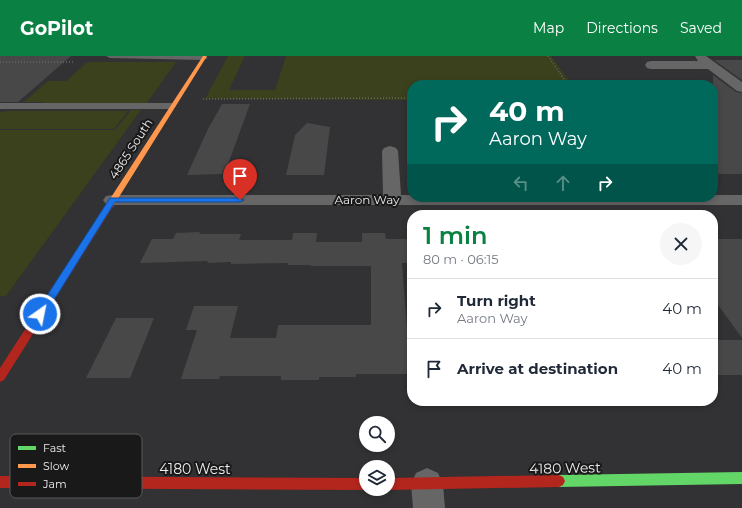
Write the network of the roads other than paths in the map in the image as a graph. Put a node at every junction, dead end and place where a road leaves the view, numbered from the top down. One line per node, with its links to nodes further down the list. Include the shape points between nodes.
1 (110, 56): 3 (lane)
2 (699, 56): 5 (street)
3 (204, 57): 8 (street, 4865 South)
4 (651, 65): 5 (street)
5 (711, 65): 6 (street)
6 (742, 88)
7 (0, 106): 8 (lane)
8 (172, 106): 11 (street, 4865 South)
9 (390, 151): 12 (street)
10 (718, 199): 14 (street, Aaron Way)
11 (112, 200): 12 (street, Aaron Way); 15 (street, 4865 South)
12 (392, 200): 13 (street, Aaron Way)
13 (407, 200)
14 (742, 200)
15 (0, 377)
16 (742, 478): 22 (street, 4180 West)
17 (0, 482): 18 (street, 4180 West)
18 (10, 482)
19 (142, 483): 20 (street, 4180 West)
20 (359, 484)
21 (395, 486): 22 (street, 4180 West)
22 (428, 496)

